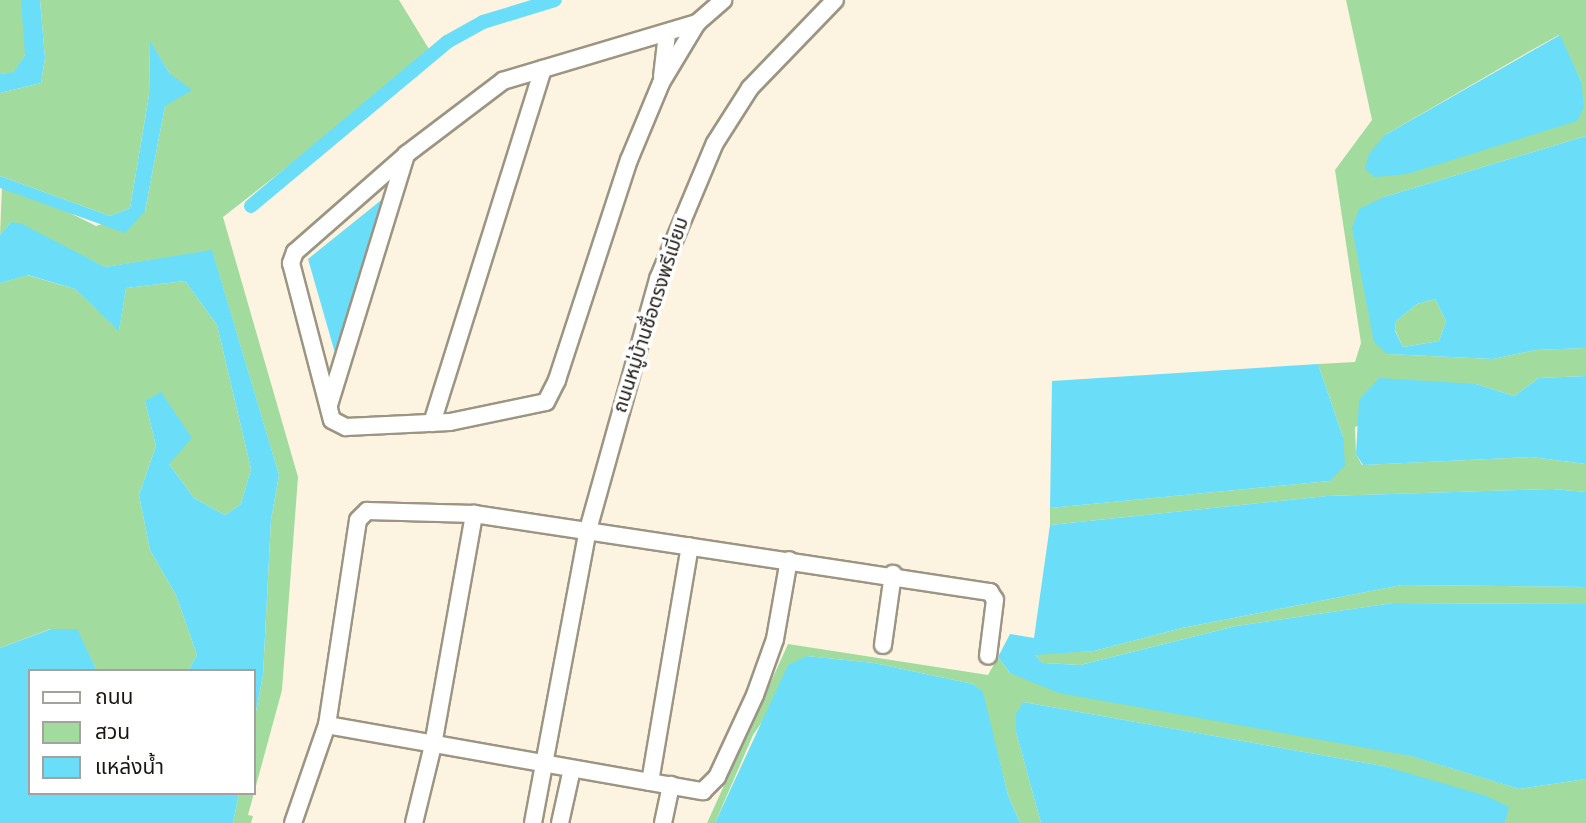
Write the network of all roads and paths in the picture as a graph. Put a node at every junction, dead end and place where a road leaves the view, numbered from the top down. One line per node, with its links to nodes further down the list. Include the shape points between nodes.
1 (723, 0): 3 (street)
2 (835, 0): 11 (street, ถนนหมู่บ้านซื่อตรงพรีเมี่ยม, via 750,88 715,143 659,279)
3 (697, 23): 4 (street); 6 (street)
4 (667, 34): 5 (street); 6 (street)
5 (543, 69): 7 (street, via 503,81 480,95); 9 (street)
6 (662, 83): 9 (street, via 629,160 552,394 530,408)
7 (407, 154): 8 (street); 8 (street, via 292,257)
8 (328, 407): 9 (street, via 332,420 346,428)
9 (432, 422)
10 (474, 513): 11 (street); 17 (street, via 407,508 362,513); 18 (street)
11 (588, 530): 12 (street); 19 (street, ถนนหมู่บ้านซื่อตรงพรีเมี่ยม)
12 (690, 545): 13 (street); 21 (street)
13 (789, 560): 14 (street); 22 (street, via 775,639 717,777 703,791)
14 (893, 575): 15 (street); 16 (street, via 994,595)
15 (883, 645)
16 (988, 656)
17 (327, 725): 18 (street); 23 (street)
18 (433, 745): 19 (street); 24 (street)
19 (546, 765): 20 (street); 25 (street, ถนนหมู่บ้านซื่อตรงพรีเมี่ยม)
20 (572, 769): 21 (street); 26 (street)
21 (650, 782): 22 (street)
22 (671, 785): 27 (street)
23 (293, 823)
24 (414, 823)
25 (533, 823)
26 (560, 823)
27 (663, 823)

